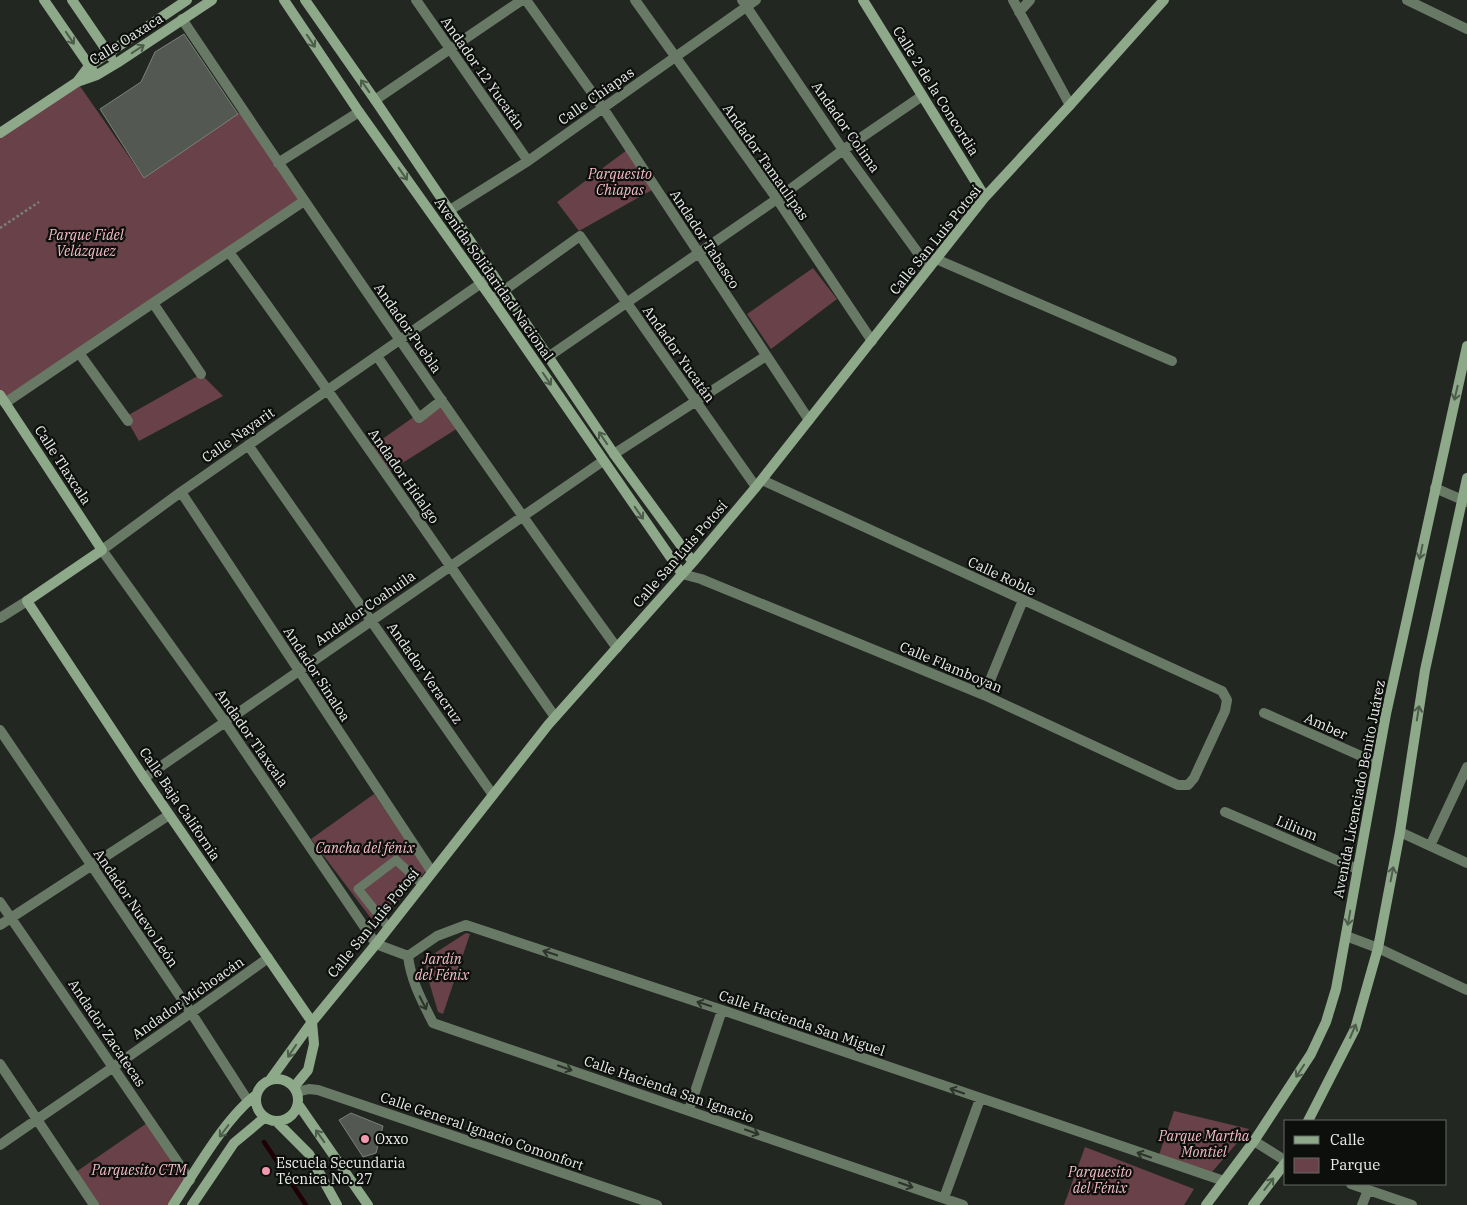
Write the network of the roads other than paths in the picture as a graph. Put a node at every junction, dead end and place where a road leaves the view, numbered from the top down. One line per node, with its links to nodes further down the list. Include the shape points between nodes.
1 (44, 0): 25 (main road, one-way to 25)
2 (72, 0): 22 (main road)
3 (187, 0): 22 (main road, Calle Oaxaca)
4 (212, 0): 19 (main road, Calle Oaxaca)
5 (284, 0): 32 (main road, Avenida Solidaridad Nacional, one-way to 32)
6 (305, 0): 29 (main road, Avenida Solidaridad Nacional, one-way to 6)
7 (416, 0): 21 (street, Andador 12 Yucatán)
8 (522, 0): 21 (street)
9 (526, 0): 31 (street, Andador Tabasco)
10 (635, 0): 23 (street, Andador Tamaulipas)
11 (756, 0): 17 (street, Calle Chiapas)
12 (863, 0): 28 (main road, Calle 2 de la Concordia)
13 (1012, 0): 18 (street)
14 (1030, 0): 18 (street)
15 (1164, 0): 30 (main road, Calle San Luis Potosí)
16 (1407, 0): 20 (street)
17 (745, 3): 23 (street, Calle Chiapas); 34 (street, Andador Colima)
18 (1019, 12): 30 (street)
19 (182, 19): 24 (main road, Calle Oaxaca, one-way to 19); 36 (street, Andador Puebla)
20 (1467, 29)
21 (450, 49): 29 (street); 35 (street, Andador 12 Yucatán)
22 (108, 52): 24 (main road); 25 (main road, Calle Oaxaca)
23 (675, 58): 31 (street, Calle Chiapas); 38 (street, Andador Tamaulipas)
24 (116, 64): 26 (main road, Calle Oaxaca)
25 (89, 66): 26 (main road); 27 (main road, Calle Oaxaca)
26 (97, 75): 27 (main road, Calle Oaxaca)
27 (77, 82): 33 (main road, Calle Oaxaca)
28 (922, 96): 34 (street); 37 (main road, Calle 2 de la Concordia)
29 (375, 100): 40 (main road, Avenida Solidaridad Nacional)
30 (1070, 105): 37 (main road, Calle San Luis Potosí)
31 (603, 108): 35 (street, Calle Chiapas); 42 (street, Andador Tabasco)
32 (359, 112): 36 (street); 46 (main road, Avenida Solidaridad Nacional, one-way to 46)
33 (0, 133)
34 (843, 150): 38 (street); 44 (street, Andador Colima)
35 (528, 161): 40 (street, Calle Chiapas)
36 (278, 162): 39 (street, Andador Puebla)
37 (985, 197): 43 (main road, Calle San Luis Potosí)
38 (777, 199): 42 (street); 52 (street, Andador Tamaulipas)
39 (304, 201): 41 (street); 51 (street, Andador Puebla)
40 (450, 210): 45 (main road, Avenida Solidaridad Nacional)
41 (229, 252): 50 (street); 60 (street, Andador Hidalgo)
42 (698, 253): 49 (street); 56 (street, Andador Tabasco)
43 (936, 259): 44 (main road, Calle San Luis Potosí); 58 (street)
44 (929, 268): 52 (main road, Calle San Luis Potosí)
45 (493, 275): 46 (street, Calle Nayarit); 47 (main road, Avenida Solidaridad Nacional)
46 (481, 284): 48 (main road, Avenida Solidaridad Nacional); 51 (street, Calle Nayarit)
47 (504, 290): 48 (street); 49 (street, Andador Yucatán, via 580,236); 57 (main road, Avenida Solidaridad Nacional)
48 (492, 299): 68 (main road, Avenida Solidaridad Nacional, one-way to 68)
49 (626, 302): 57 (street); 63 (street, Andador Yucatán)
50 (153, 303): 54 (street); 59 (street)
51 (399, 340): 55 (street, Calle Nayarit); 62 (street, Andador Puebla)
52 (872, 341): 64 (main road, Calle San Luis Potosí)
53 (1467, 346): 71 (main road, Avenida Licenciado Benito Juárez, one-way to 71)
54 (79, 353): 61 (street); 65 (street)
55 (377, 356): 60 (street, Calle Nayarit); 62 (street, via 419,418)
56 (766, 356): 63 (street); 64 (street, Andador Tabasco)
57 (548, 357): 67 (main road, Avenida Solidaridad Nacional, one-way to 57)
58 (1172, 361)
59 (201, 374)
60 (328, 389): 66 (street, Calle Nayarit); 77 (street, Andador Hidalgo)
61 (3, 399): 75 (main road, Calle Tlaxcala)
62 (442, 400): 74 (street, Andador Puebla)
63 (696, 402): 67 (street); 70 (street, Andador Yucatán)
64 (809, 420): 70 (main road, Calle San Luis Potosí)
65 (128, 421)
66 (248, 444): 72 (street, Calle Nayarit); 83 (street, Andador Veracruz)
67 (614, 454): 76 (main road, Avenida Solidaridad Nacional)
68 (603, 462): 74 (street, Andador Coahuila); 78 (main road, Avenida Solidaridad Nacional, one-way to 78)
69 (1467, 478): 73 (main road)
70 (759, 484): 76 (main road, Calle San Luis Potosí); 80 (street, Calle Roble)
71 (1435, 488): 73 (street); 91 (main road, Avenida Licenciado Benito Juárez, one-way to 91)
72 (180, 492): 75 (street, Calle Nayarit); 85 (street, Andador Sinaloa)
73 (1465, 501): 98 (main road, one-way to 73, via 1425,670)
74 (522, 517): 77 (street, Andador Coahuila); 84 (street, Andador Puebla)
75 (102, 550): 81 (main road, Calle Nayarit); 89 (street, Andador Tlaxcala)
76 (693, 562): 78 (main road, Calle San Luis Potosí); 79 (street)
77 (450, 566): 83 (street, Andador Coahuila); 88 (street, Andador Hidalgo)
78 (682, 574): 79 (street, Calle Flamboyan); 84 (main road, Calle San Luis Potosí)
79 (702, 579): 86 (street, Calle Flamboyan)
80 (1023, 600): 86 (street); 94 (street, Calle Roble, via 1222,691 1227,700 1221,720 1194,778)
81 (27, 601): 82 (street, Calle Nayarit); 93 (main road, Calle Baja California)
82 (0, 618)
83 (372, 621): 85 (street, Andador Coahuila); 95 (street, Andador Veracruz)
84 (617, 648): 88 (main road, Calle San Luis Potosí)
85 (299, 671): 89 (street, Andador Coahuila); 103 (street, Andador Sinaloa)
86 (984, 695): 94 (street, Calle Flamboyan, via 1178,785)
87 (1264, 713): 91 (street, Amber)
88 (555, 717): 95 (main road, Calle San Luis Potosí)
89 (224, 722): 93 (street, Andador Coahuila); 110 (street, Andador Tlaxcala)
90 (0, 730): 101 (street, Andador Nuevo León)
91 (1378, 763): 102 (main road, Avenida Licenciado Benito Juárez)
92 (1467, 766): 99 (street)
93 (144, 778): 97 (main road, Calle Baja California)
94 (1188, 784)
95 (493, 795): 103 (main road, Calle San Luis Potosí)
96 (1225, 812): 102 (street, Lilium)
97 (169, 815): 101 (street); 113 (main road, Calle Baja California)
98 (1400, 832): 99 (street); 111 (main road, one-way to 98)
99 (1430, 846): 100 (street)
100 (1467, 863)
101 (90, 866): 106 (street); 116 (street, Andador Nuevo León)
102 (1357, 869): 109 (main road, Avenida Licenciado Benito Juárez, one-way to 109)
103 (432, 872): 104 (main road, Calle San Luis Potosí)
104 (422, 884): 108 (main road, Calle San Luis Potosí); 108 (lane, via 396,860 358,889)
105 (0, 902): 106 (street, Andador Zacatecas)
106 (11, 918): 107 (street); 119 (street, Andador Zacatecas)
107 (0, 925)
108 (389, 928): 110 (main road, Calle San Luis Potosí)
109 (1346, 936): 111 (street); 130 (main road, Avenida Licenciado Benito Juárez, one-way to 130, via 1326,1022 1311,1054)
110 (376, 944): 112 (street); 117 (main road, Calle San Luis Potosí)
111 (1378, 948): 114 (street); 128 (main road, one-way to 111, via 1355,1029)
112 (408, 956): 115 (street, Calle Hacienda San Miguel, one-way to 112, via 466,925 437,936); 125 (street, Calle Hacienda San Ignacio, one-way to 125, via 417,991 433,1023)
113 (268, 958): 116 (street, Andador Michoacán); 117 (main road, Calle Baja California)
114 (1467, 990)
115 (722, 1010): 123 (street, Calle Hacienda San Miguel, one-way to 115); 125 (street)
116 (192, 1014): 119 (street, Andador Michoacán); 122 (street, Andador Nuevo León)
117 (312, 1022): 120 (main road, Calle San Luis Potosí, one-way to 120); 121 (main road, via 314,1044 308,1070)
118 (0, 1064): 127 (street)
119 (113, 1066): 127 (street, Andador Michoacán); 134 (street, Andador Zacatecas)
120 (270, 1080): 121 (main road, via 287,1081); 122 (main road)
121 (295, 1089): 124 (main road); 144 (street, Calle General Ignacio Comonfort, via 318,1090)
122 (252, 1098): 126 (main road); 134 (main road, one-way to 134, via 224,1130)
123 (980, 1099): 135 (street, Calle Hacienda San Miguel, one-way to 123); 138 (street)
124 (298, 1104): 129 (main road, via 286,1120); 143 (main road, one-way to 124)
125 (689, 1110): 138 (street, Calle Hacienda San Ignacio, one-way to 138)
126 (264, 1118): 129 (main road); 141 (main road, via 234,1143)
127 (37, 1119): 131 (street, Andador Michoacán); 139 (street)
128 (1309, 1120)
129 (277, 1122): 142 (main road, via 309,1154)
130 (1254, 1141): 132 (street); 135 (main road, Avenida Licenciado Benito Juárez)
131 (0, 1145)
132 (1284, 1161)
133 (1284, 1165): 147 (main road, one-way to 133)
134 (190, 1180): 140 (main road)
135 (1224, 1181): 146 (main road, Avenida Licenciado Benito Juárez)
136 (1354, 1185): 137 (street)
137 (1368, 1190): 148 (street); 149 (street)
138 (944, 1198): 145 (street, Calle Hacienda San Ignacio)
139 (94, 1205)
140 (173, 1205)
141 (192, 1205)
142 (338, 1205)
143 (368, 1205)
144 (657, 1205)
145 (963, 1205)
146 (1206, 1205)
147 (1253, 1205)
148 (1362, 1205)
149 (1412, 1205)

